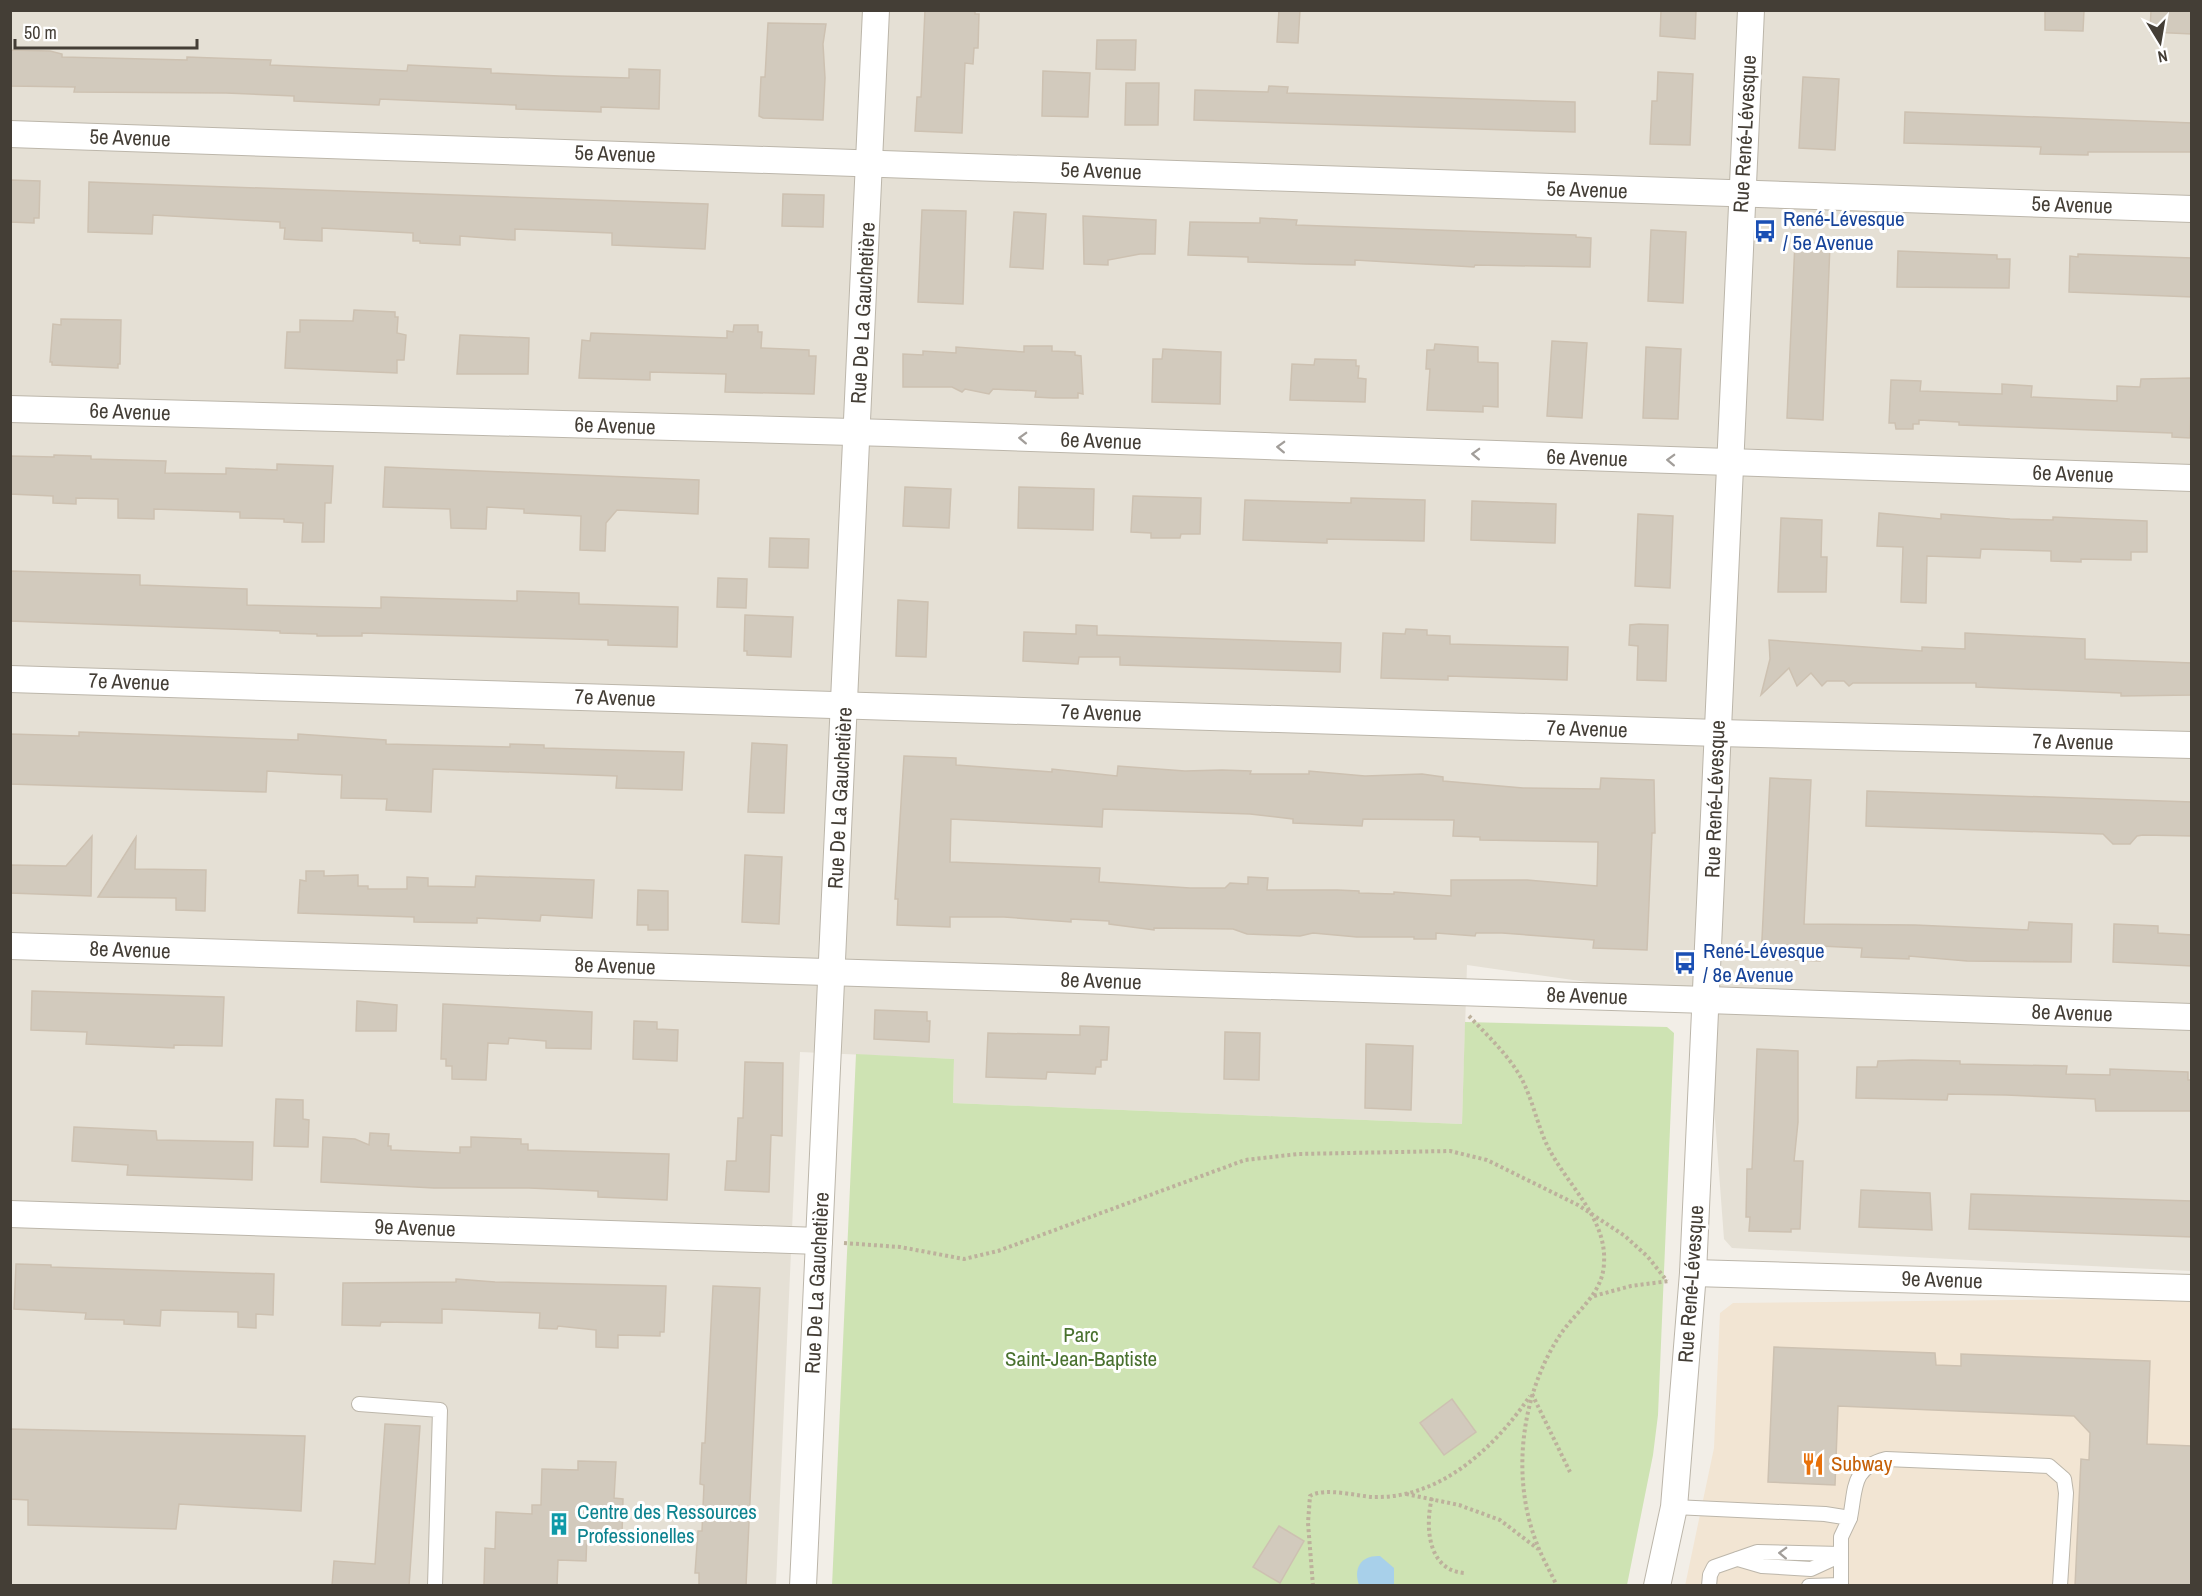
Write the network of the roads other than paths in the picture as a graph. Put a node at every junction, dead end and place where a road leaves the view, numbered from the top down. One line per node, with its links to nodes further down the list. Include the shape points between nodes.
1 (876, 10): 4 (street, Rue De La Gauchetière)
2 (1751, 10): 5 (street, Rue René-Lévesque)
3 (10, 134): 4 (street, 5e Avenue)
4 (870, 163): 5 (street, 5e Avenue); 8 (street, Rue De La Gauchetière)
5 (1742, 195): 6 (street, 5e Avenue); 9 (street, Rue René-Lévesque)
6 (2192, 209)
7 (10, 409): 8 (street, 6e Avenue)
8 (857, 433): 9 (street, 6e Avenue, one-way to 8); 12 (street, Rue De La Gauchetière)
9 (1730, 462): 10 (street, 6e Avenue); 13 (street, Rue René-Lévesque)
10 (2192, 478)
11 (10, 679): 12 (street, 7e Avenue)
12 (845, 705): 13 (street, 7e Avenue); 16 (street, Rue De La Gauchetière)
13 (1718, 733): 14 (street, 7e Avenue); 17 (street, Rue René-Lévesque)
14 (2192, 745)
15 (10, 946): 16 (street, 8e Avenue)
16 (831, 972): 17 (street, 8e Avenue); 20 (street, Rue De La Gauchetière)
17 (1707, 999): 18 (street, 8e Avenue); 21 (street, Rue René-Lévesque)
18 (2192, 1017)
19 (10, 1214): 20 (street, 9e Avenue)
20 (819, 1241): 29 (street, Rue De La Gauchetière)
21 (1684, 1278): 22 (street, 9e Avenue); 24 (street, Rue René-Lévesque)
22 (2192, 1288)
23 (359, 1404): 28 (lane, via 440,1410)
24 (1674, 1507): 25 (lane); 30 (street, Rue René-Lévesque)
25 (1850, 1518): 26 (lane, via 1841,1537); 33 (lane, via 1858,1473 1869,1463 1886,1459 2049,1466 2064,1479 2066,1493)
26 (1841, 1554): 27 (lane); 31 (lane, one-way to 31, via 1757,1552 1714,1567)
27 (1841, 1585): 32 (lane)
28 (435, 1586)
29 (804, 1586)
30 (1657, 1586)
31 (1709, 1586)
32 (1809, 1586)
33 (2060, 1586)

